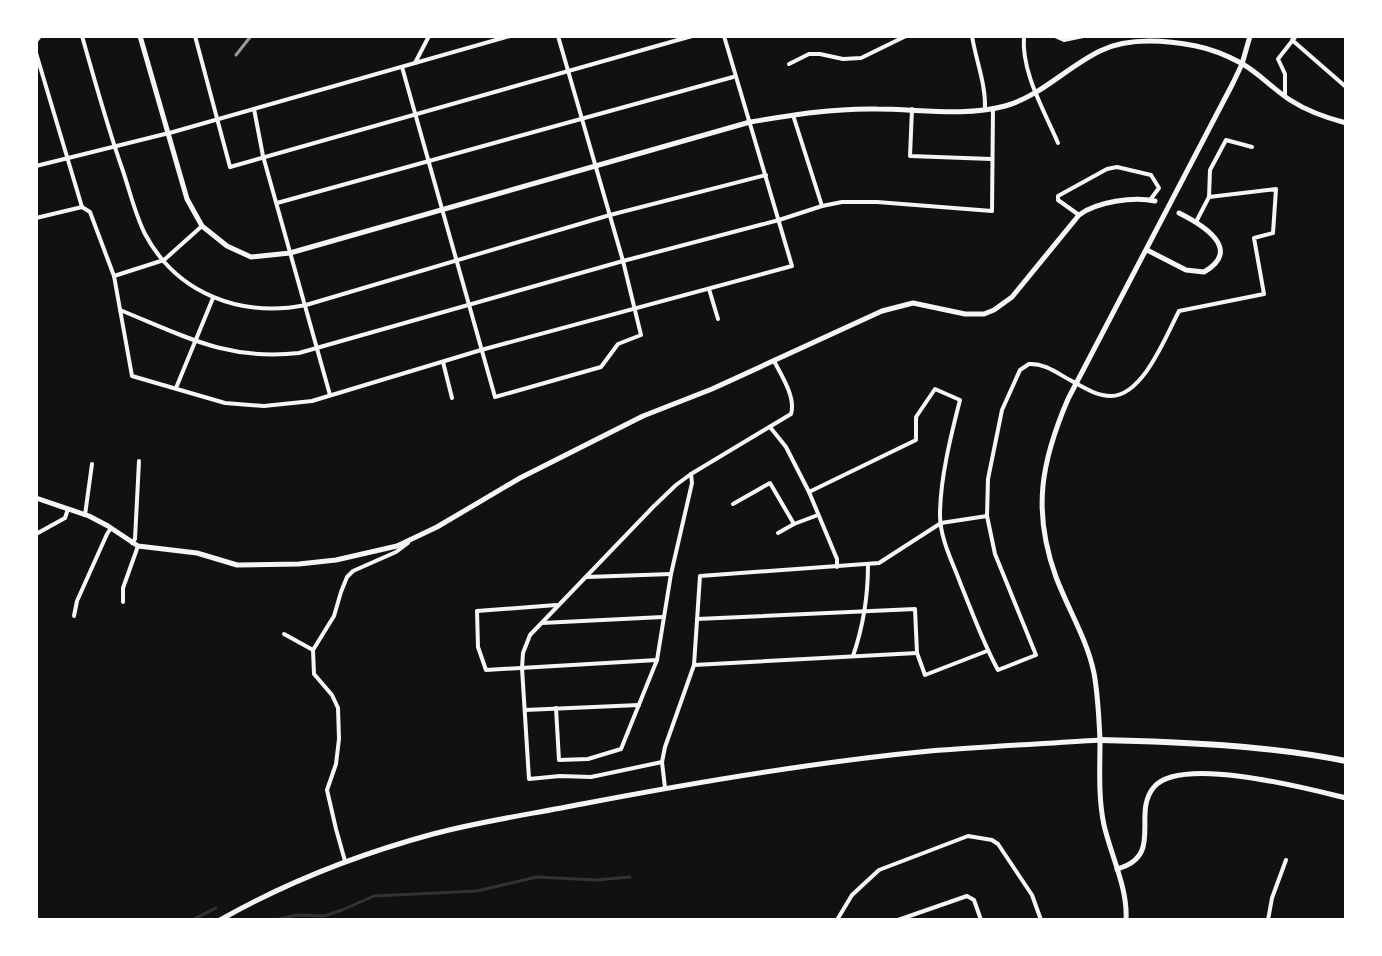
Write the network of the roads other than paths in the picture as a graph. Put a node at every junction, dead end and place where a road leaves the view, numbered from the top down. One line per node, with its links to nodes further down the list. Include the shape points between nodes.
1 (40, 36): 19 (street)
2 (82, 36): 42 (street)
3 (140, 36): 40 (street)
4 (195, 36): 37 (street)
5 (429, 36): 22 (street)
6 (510, 36): 22 (street)
7 (558, 36): 26 (street)
8 (692, 36): 26 (street)
9 (724, 36): 27 (street)
10 (906, 36): 23 (street, via 861,58 809,54)
11 (972, 36): 33 (street)
12 (1024, 36): 41 (street, via 1032,82)
13 (1055, 36): 14 (street)
14 (1083, 36)
15 (1250, 36): 24 (street)
16 (1294, 38): 28 (street); 29 (street, via 1278,59 1285,74)
17 (1149, 39): 20 (street); 30 (street, via 1098,52 1027,97)
18 (1199, 39): 20 (street)
19 (36, 41)
20 (1197, 46): 24 (street)
21 (36, 53): 45 (street)
22 (415, 63): 25 (street)
23 (789, 64)
24 (1242, 64): 29 (street); 64 (street)
25 (402, 67): 31 (street); 34 (street)
26 (568, 72): 34 (street); 36 (street)
27 (734, 77): 36 (street); 38 (street)
28 (1346, 87)
29 (1285, 96): 39 (street)
30 (993, 108): 33 (street); 46 (street)
31 (254, 109): 37 (street); 44 (street)
32 (912, 109): 33 (street); 35 (street); 46 (street, via 910,156)
33 (985, 109)
34 (415, 114): 44 (street); 47 (street)
35 (793, 115): 38 (street); 54 (street)
36 (582, 119): 47 (street); 48 (street)
37 (217, 120): 40 (street); 44 (street, via 230,167)
38 (750, 122): 48 (street); 50 (street)
39 (1346, 123)
40 (169, 133): 42 (street); 63 (street, via 187,199)
41 (1058, 143)
42 (114, 146): 45 (street); 67 (street, via 137,216)
43 (1252, 147): 51 (street, via 1226,140 1210,170)
44 (263, 156): 53 (street)
45 (67, 159): 49 (street); 55 (street)
46 (991, 159): 54 (street, via 992,211 877,202)
47 (428, 160): 53 (street); 56 (street)
48 (595, 165): 56 (street); 58 (street)
49 (36, 166)
50 (766, 175): 58 (street); 61 (street)
51 (1209, 197): 62 (street); 82 (street, via 1276,189 1273,233 1254,238 1264,294 1179,311 1142,379 1129,391 1103,395)
52 (1153, 200): 59 (street, via 1105,204); 59 (street, via 1159,188 1151,175 1107,169 1058,196)
53 (277, 203): 65 (street)
54 (822, 206): 61 (street)
55 (82, 207): 60 (street); 69 (street, via 90,212)
56 (441, 210): 65 (street); 66 (street)
57 (1179, 213): 62 (street)
58 (610, 215): 66 (street); 68 (street)
59 (1079, 215): 80 (street, via 1012,297 994,310 965,314 906,304)
60 (36, 218)
61 (779, 220): 68 (street); 70 (street, via 792,266)
62 (1196, 222): 64 (street, via 1219,244 1212,268 1186,270)
63 (202, 226): 65 (street, via 251,257); 67 (street)
64 (1147, 250): 82 (street)
65 (290, 253): 72 (street)
66 (456, 259): 72 (street); 73 (street)
67 (164, 260): 69 (street); 71 (street)
68 (623, 261): 73 (street); 74 (street)
69 (114, 276): 75 (street)
70 (709, 289): 74 (street); 76 (street)
71 (213, 298): 72 (street, via 271,309); 77 (street)
72 (306, 305): 78 (street)
73 (469, 305): 78 (street); 79 (street)
74 (635, 308): 79 (street); 79 (street, via 641,335 618,344 601,367 495,397)
75 (120, 310): 77 (street); 83 (street, via 132,376)
76 (718, 319)
77 (196, 341): 78 (street, via 260,355); 83 (street)
78 (317, 348): 84 (street)
79 (481, 350): 81 (street)
80 (774, 361): 86 (street, via 793,411); 102 (street, via 643,416)
81 (443, 362): 84 (street); 85 (street)
82 (1075, 383): 96 (street, via 1036,363 1020,370 994,444); 126 (street, via 1047,456 1042,517 1056,578 1093,670)
83 (176, 388): 84 (street, via 243,406)
84 (330, 395)
85 (452, 398)
86 (770, 427): 89 (street); 90 (street)
87 (139, 461): 103 (street)
88 (92, 464): 94 (street)
89 (691, 474): 106 (street); 107 (street)
90 (809, 492): 95 (street); 97 (street, via 916,440 916,417 935,389 960,400 945,468)
91 (36, 498): 93 (street)
92 (733, 504): 98 (street, via 770,483)
93 (68, 509): 94 (street); 101 (street, via 65,518)
94 (85, 515): 99 (street)
95 (818, 515): 98 (street); 105 (street)
96 (987, 516): 97 (street); 117 (street, via 995,554 1036,655 998,670)
97 (941, 523): 104 (street); 117 (street)
98 (794, 524): 100 (street)
99 (111, 528): 103 (street); 111 (street)
100 (778, 533)
101 (36, 534)
102 (413, 539): 103 (street, via 336,560 299,564 237,565); 116 (street, via 347,577 334,616)
103 (135, 544): 108 (street)
104 (868, 565): 105 (street); 110 (street)
105 (837, 567): 113 (street, via 700,576)
106 (671, 574): 107 (street); 112 (street)
107 (587, 577): 109 (street)
108 (123, 602)
109 (558, 605): 114 (street); 122 (street, via 477,611 478,647 486,670)
110 (864, 611): 113 (street); 118 (street, via 915,609); 119 (street)
111 (74, 616)
112 (664, 617): 114 (street); 120 (street)
113 (697, 619): 121 (street)
114 (542, 623): 122 (street, via 525,644)
115 (284, 634): 116 (street)
116 (313, 650): 132 (street, via 314,674 338,708 336,764 327,790)
117 (987, 651): 118 (street, via 925,675)
118 (917, 653): 119 (street)
119 (853, 656): 121 (street)
120 (657, 660): 122 (street); 123 (street)
121 (694, 665): 128 (street)
122 (522, 668): 125 (street)
123 (639, 705): 124 (street); 124 (street, via 621,749 588,759 559,760)
124 (556, 708): 125 (street)
125 (525, 710): 128 (street, via 529,779 591,777)
126 (1100, 740): 127 (main road, via 1251,747); 129 (street, via 926,751); 133 (street, via 1102,813)
127 (1346, 761)
128 (662, 762): 129 (street)
129 (665, 788): 132 (street, via 433,834)
130 (1346, 798): 133 (street, via 1229,775 1170,777 1149,796 1140,853)
131 (1286, 860): 140 (street)
132 (345, 861): 134 (street)
133 (1117, 869): 139 (street)
134 (220, 920)
135 (837, 920): 138 (street, via 852,895 879,870 968,836 998,844 1032,895)
136 (898, 920): 137 (street, via 967,896 974,900)
137 (981, 920)
138 (1041, 920)
139 (1126, 920)
140 (1268, 920)

